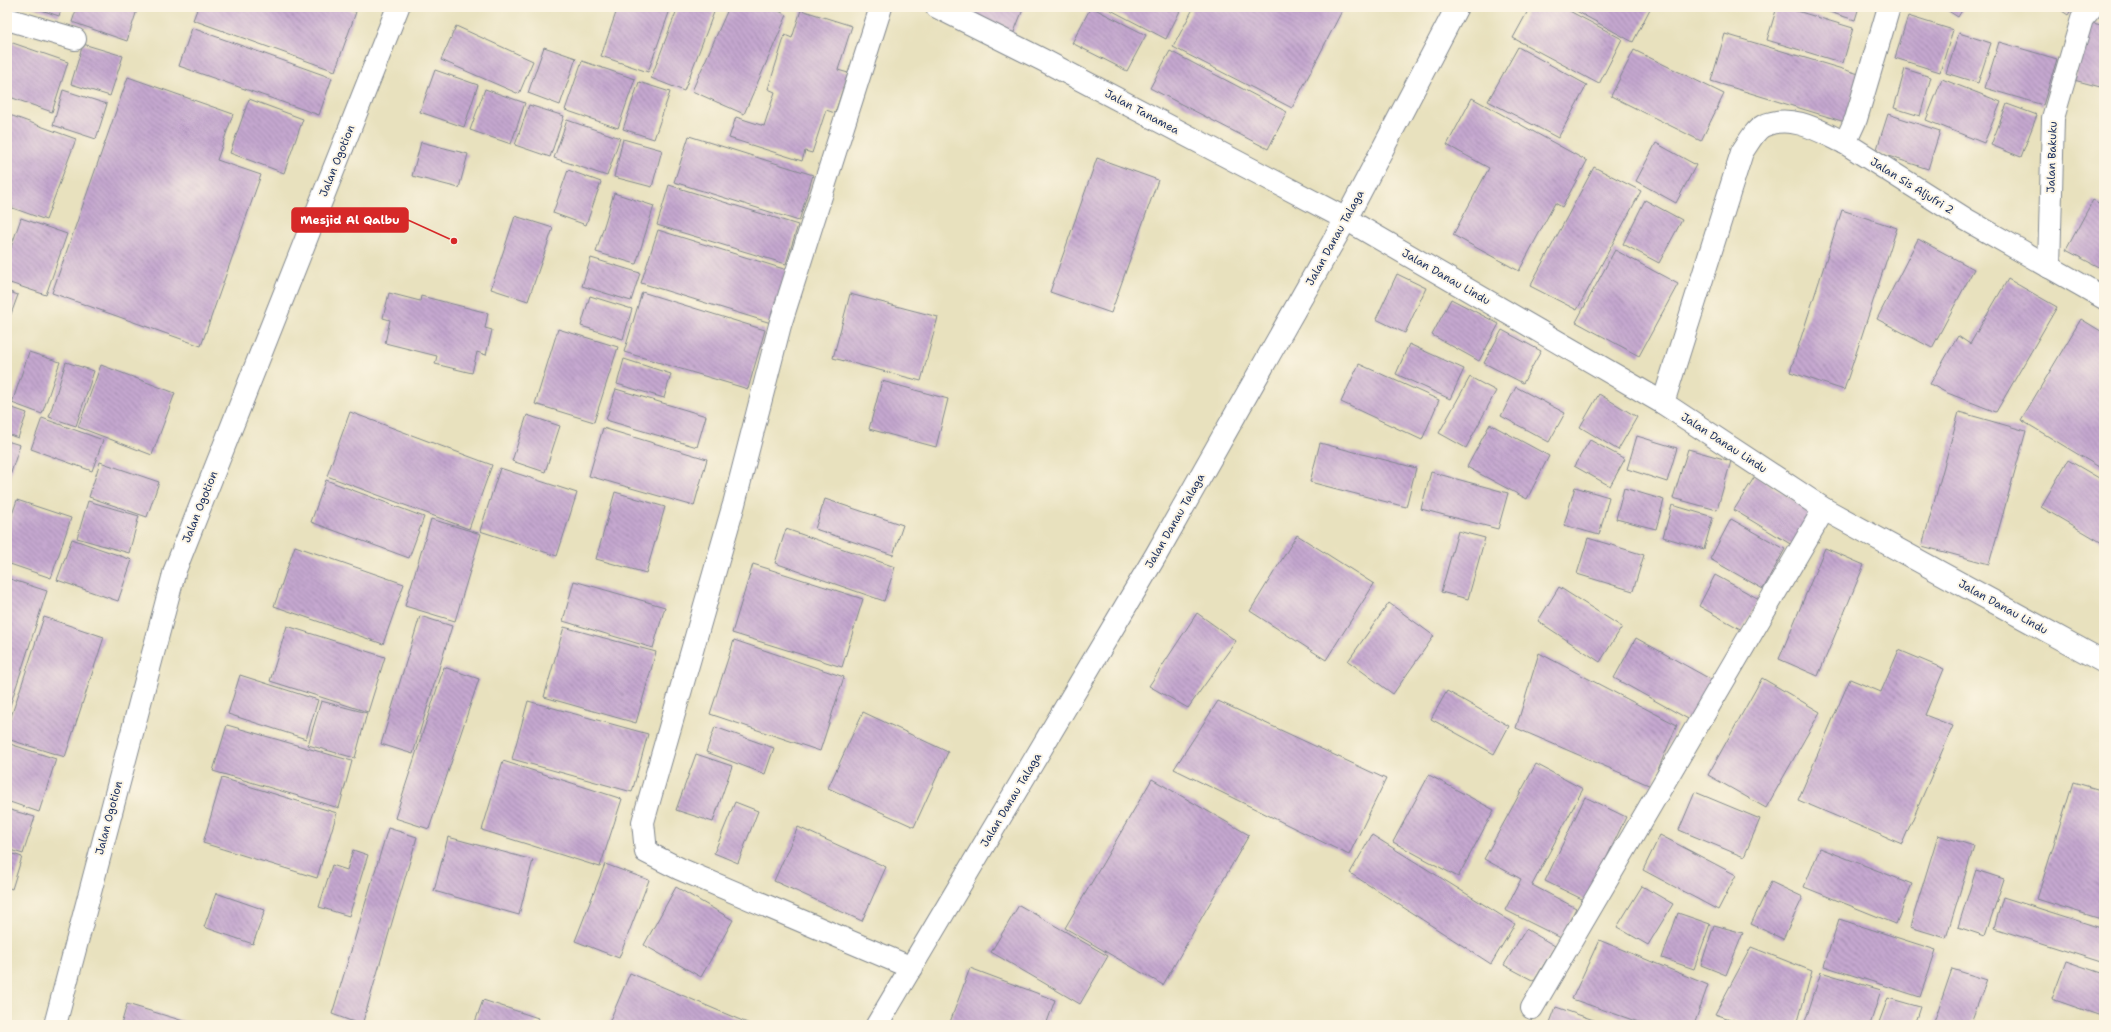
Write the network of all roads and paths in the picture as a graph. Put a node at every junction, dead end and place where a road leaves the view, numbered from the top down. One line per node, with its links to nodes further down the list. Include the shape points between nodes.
1 (398, 7): 18 (street, Jalan Ogotion, via 175,570)
2 (881, 7): 16 (street, via 780,325 734,504 643,822 646,852 680,870)
3 (937, 7): 10 (street, Jalan Tanamea)
4 (1457, 7): 10 (street, Jalan Danau Talaga)
5 (1889, 7): 9 (street, via 1856,119)
6 (2092, 7): 11 (street, Jalan Bakuku, via 2082,19 2054,118)
7 (7, 19): 8 (street)
8 (75, 39)
9 (1845, 143): 11 (street, Jalan Sis Aljufri 2, via 1967,220); 13 (street, Jalan Sis Aljufri 2, via 1810,126 1784,120 1762,127 1742,152)
10 (1346, 219): 13 (street, Jalan Danau Lindu); 16 (street, Jalan Danau Talaga, via 1156,555)
11 (2049, 267): 12 (street, Jalan Sis Aljufri 2)
12 (2104, 298)
13 (1663, 403): 14 (street, Jalan Danau Lindu)
14 (1824, 509): 15 (street, Jalan Danau Lindu); 17 (street)
15 (2104, 662)
16 (912, 968): 19 (street, Jalan Danau Talaga)
17 (1532, 1008)
18 (55, 1025)
19 (877, 1025)

